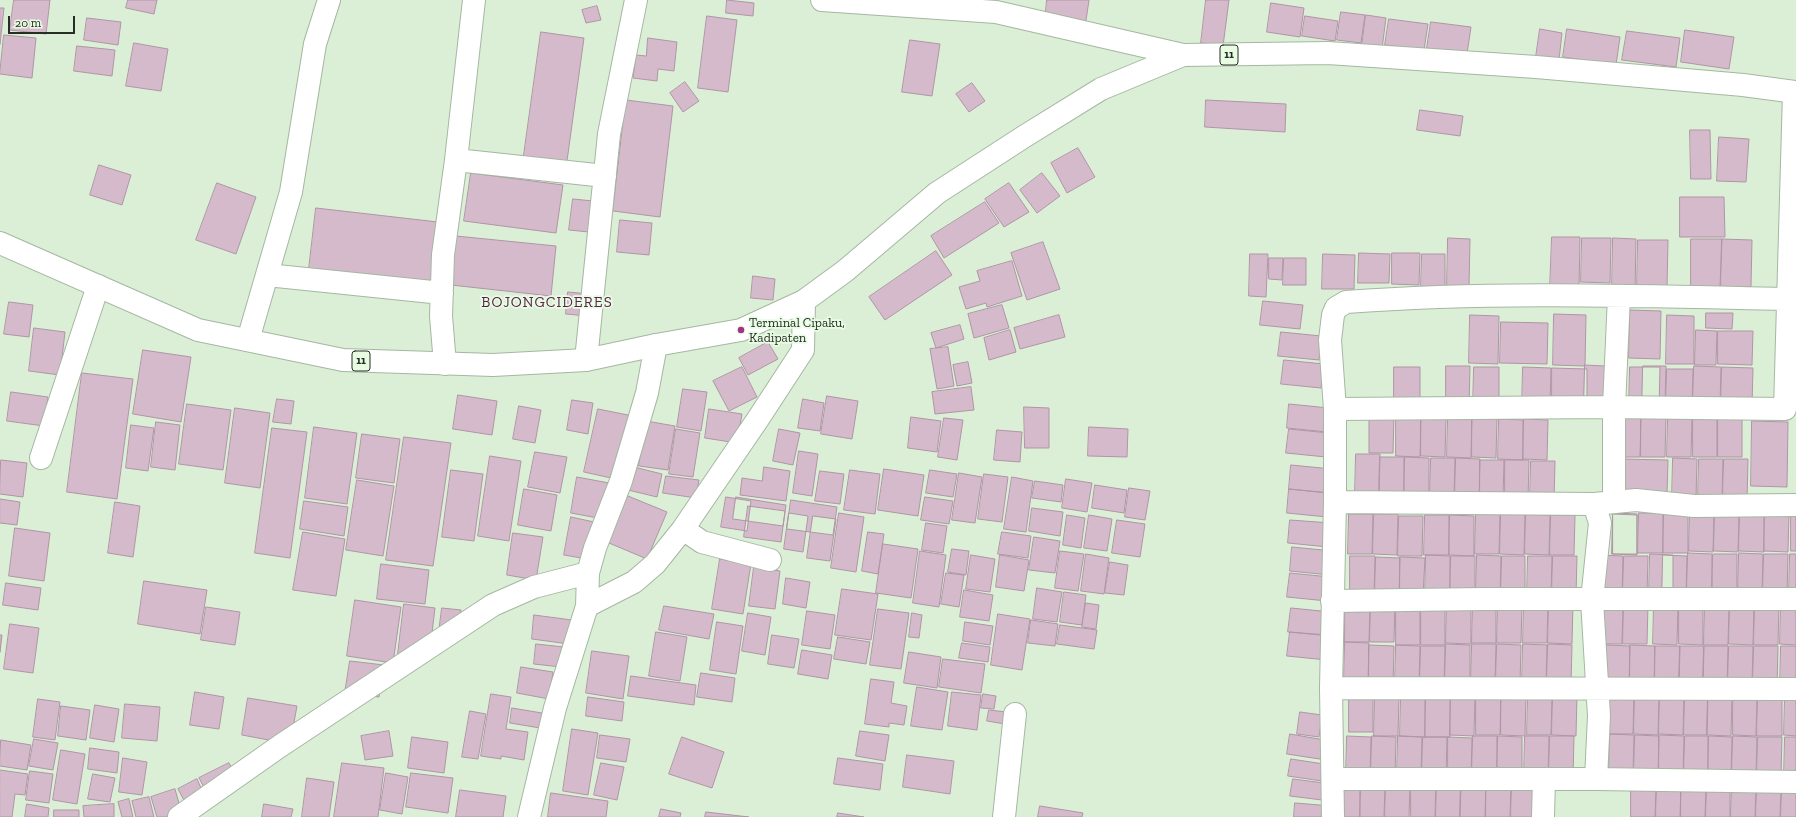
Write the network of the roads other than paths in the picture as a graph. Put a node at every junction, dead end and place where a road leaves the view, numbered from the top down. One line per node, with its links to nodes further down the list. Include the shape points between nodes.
1 (329, 0): 10 (main road, via 315,44 291,192)
2 (474, 0): 7 (main road)
3 (636, 0): 8 (main road, via 609,134)
4 (822, 0): 5 (main road, via 996,12)
5 (1183, 55): 6 (main road, 11, via 1328,53 1536,67); 15 (main road, 11, via 1101,90 1025,136 937,194 846,271)
6 (1795, 92): 14 (main road)
7 (456, 160): 8 (main road); 12 (main road, via 443,255)
8 (605, 176): 18 (main road)
9 (0, 243): 11 (main road, 11)
10 (267, 275): 12 (main road); 16 (main road)
11 (98, 286): 16 (main road, 11, via 198,330); 23 (main road)
12 (442, 294): 19 (main road)
13 (1619, 296): 14 (main road); 20 (main road); 21 (main road, via 1418,296 1346,302 1336,308 1331,322)
14 (1789, 299): 22 (main road)
15 (804, 301): 17 (main road, 11, via 741,330); 27 (main road, via 803,350)
16 (248, 340): 19 (main road, 11, via 343,360)
17 (656, 344): 18 (main road, 11); 29 (main road, via 647,393 623,474)
18 (586, 360): 19 (main road, 11, via 493,365)
19 (445, 364)
20 (1614, 407): 21 (main road); 22 (main road); 25 (main road)
21 (1335, 408): 24 (main road)
22 (1790, 409)
23 (40, 458)
24 (1335, 502): 25 (main road); 31 (main road)
25 (1604, 503): 26 (main road, via 1636,500 1694,506); 32 (main road)
26 (1796, 505)
27 (683, 529): 28 (main road, via 702,542); 33 (main road, via 655,564 634,582)
28 (770, 560)
29 (588, 572): 33 (main road); 42 (main road, via 534,587 493,606 280,746)
30 (1796, 599): 32 (main road)
31 (1332, 600): 32 (main road); 34 (main road)
32 (1592, 600): 35 (main road)
33 (587, 606): 43 (main road, via 555,708)
34 (1331, 688): 35 (main road); 39 (main road)
35 (1597, 689): 36 (main road); 38 (main road, via 1599,716)
36 (1796, 689)
37 (1015, 714): 44 (main road)
38 (1596, 778): 40 (main road); 41 (main road)
39 (1333, 779): 40 (main road); 45 (main road)
40 (1544, 779): 46 (main road)
41 (1796, 782)
42 (179, 817)
43 (529, 817)
44 (1004, 817)
45 (1333, 817)
46 (1543, 817)

